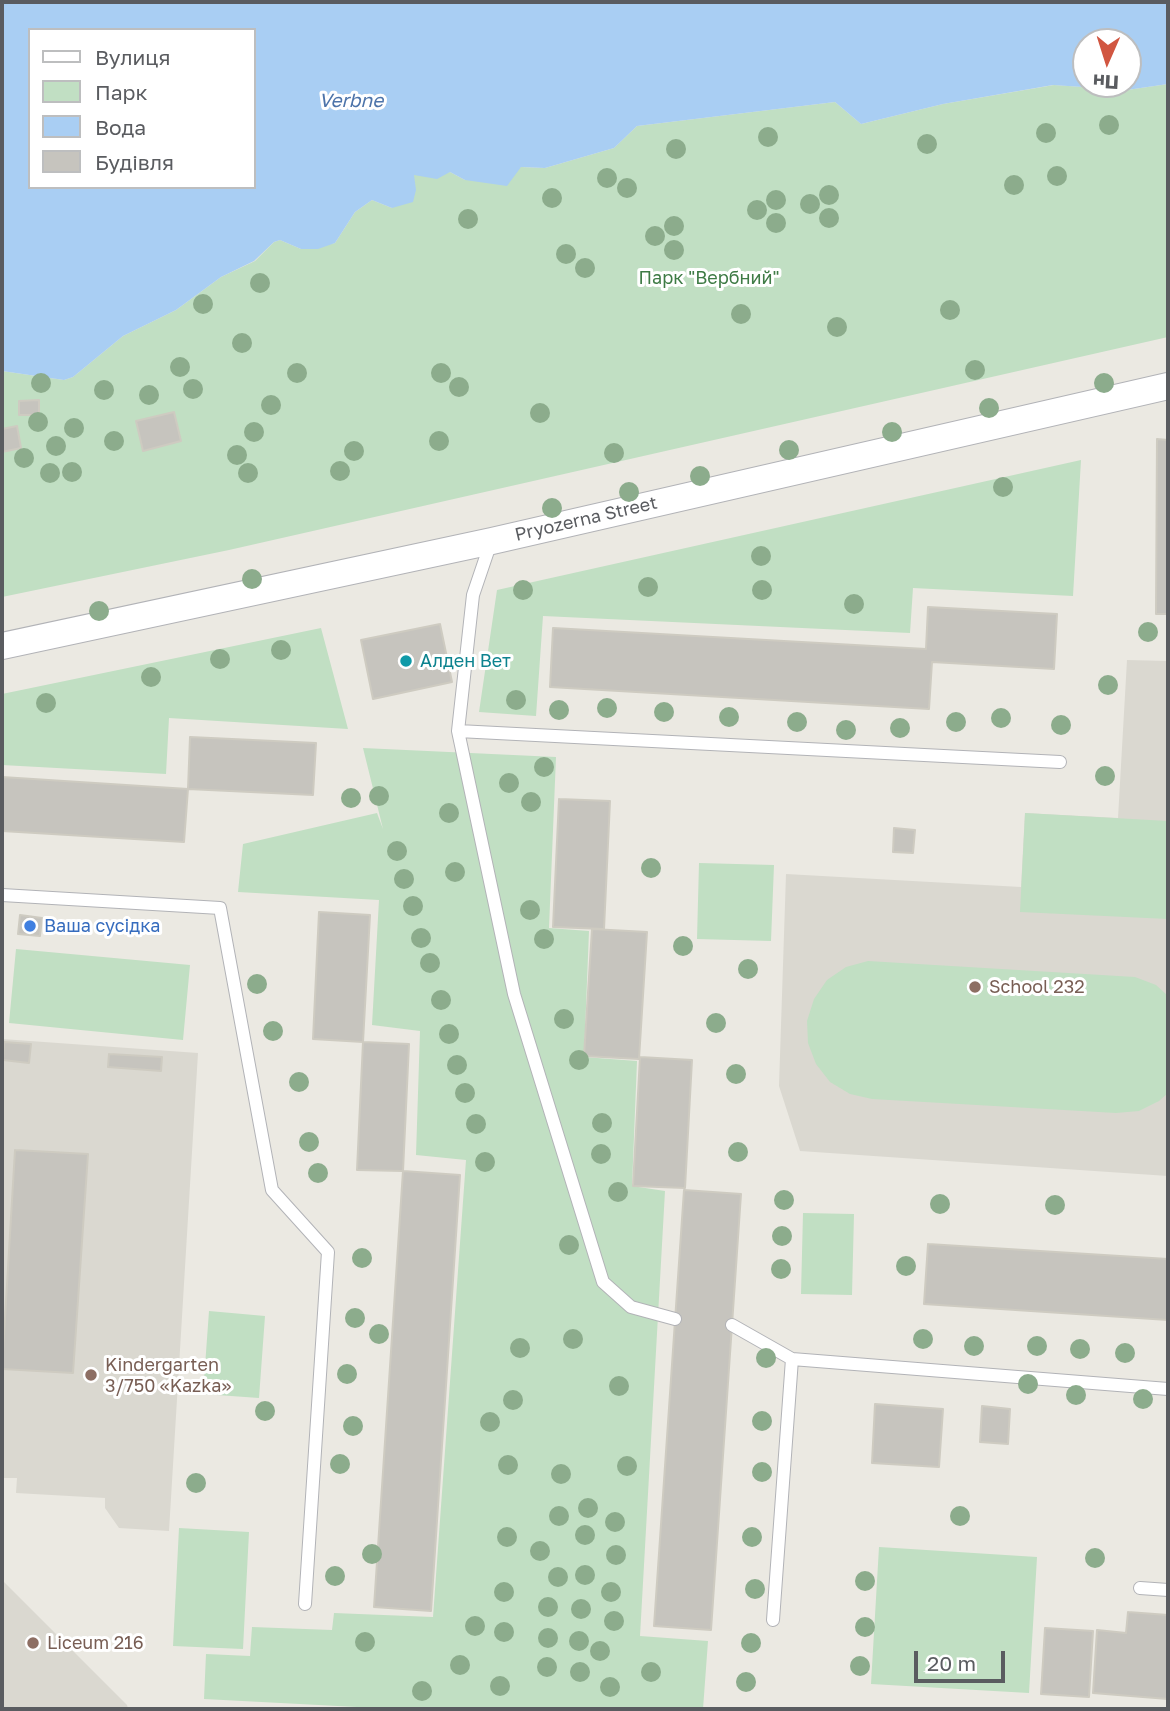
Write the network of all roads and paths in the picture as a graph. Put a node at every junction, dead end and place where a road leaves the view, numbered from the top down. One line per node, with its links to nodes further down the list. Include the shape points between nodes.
1 (1168, 386): 2 (street, Pryozerna Street)
2 (492, 541): 3 (street, Pryozerna Street); 4 (lane, via 472,595)
3 (2, 646)
4 (458, 731): 5 (lane); 7 (lane, via 514,994 603,1282 631,1307)
5 (1060, 762)
6 (2, 895): 13 (lane, via 220,908 272,1191 328,1252)
7 (675, 1319)
8 (732, 1325): 9 (lane)
9 (792, 1359): 10 (lane); 14 (lane)
10 (1168, 1390)
11 (1140, 1588): 12 (lane)
12 (1168, 1590)
13 (305, 1604)
14 (773, 1620)

